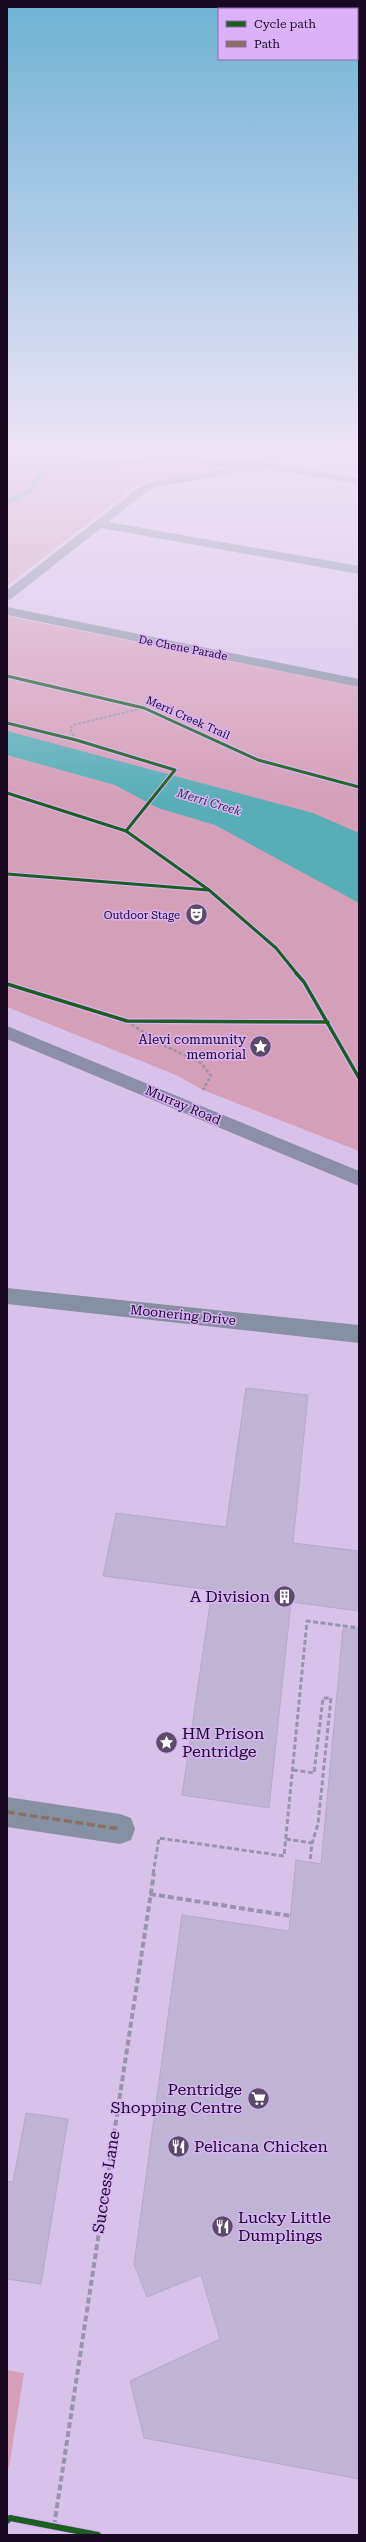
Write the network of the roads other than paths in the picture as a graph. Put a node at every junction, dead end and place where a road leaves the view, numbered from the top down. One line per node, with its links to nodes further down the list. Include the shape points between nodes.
1 (45, 566): 4 (street)
2 (334, 566): 3 (street)
3 (359, 570)
4 (7, 596)
5 (7, 611): 6 (street, De Chene Parade)
6 (359, 683)
7 (12, 1035): 8 (main road, Murray Road)
8 (359, 1179)
9 (7, 1296): 10 (street, Moonering Drive)
10 (359, 1334)
11 (7, 1812): 12 (street)
12 (120, 1829)

